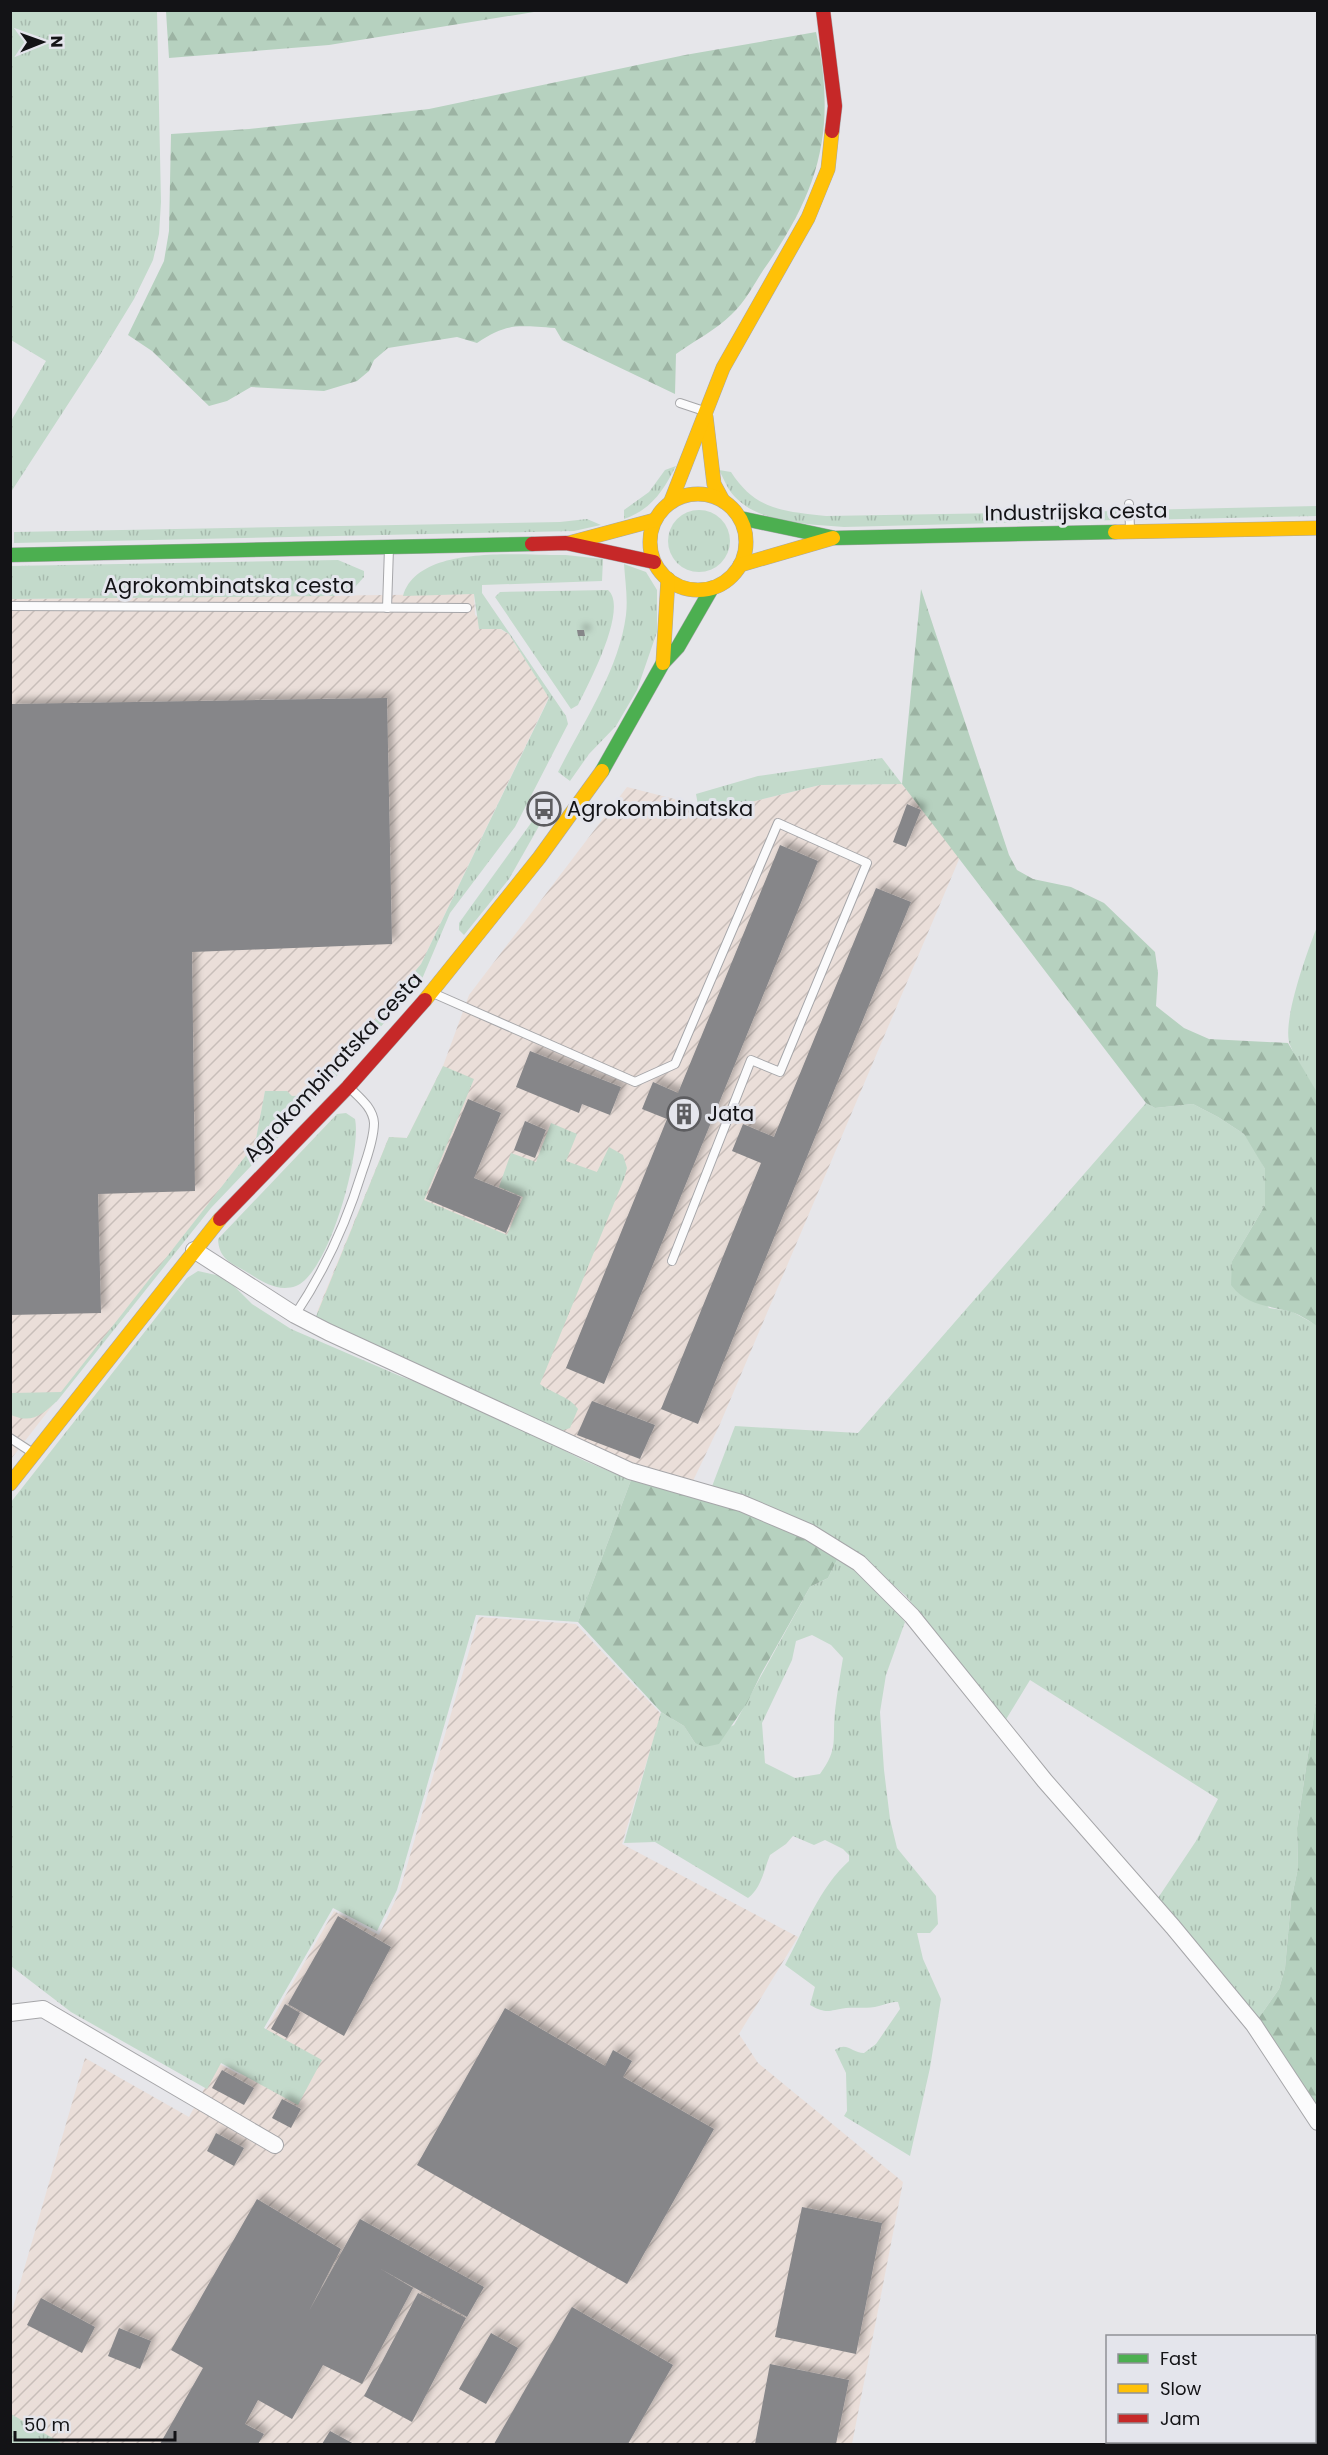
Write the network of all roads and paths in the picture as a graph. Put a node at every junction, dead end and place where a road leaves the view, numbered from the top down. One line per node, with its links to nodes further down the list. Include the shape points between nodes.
1 (824, 10): 3 (street, via 835,106 828,169 808,218 731,351)
2 (680, 403): 3 (lane)
3 (707, 415): 4 (street, via 714,484); 5 (street, via 695,434)
4 (722, 499): 5 (street, via 701,493); 7 (street)
5 (671, 501): 8 (street)
6 (1130, 504): 10 (lane)
7 (740, 518): 11 (street, Industrijska cesta); 16 (street, via 747,542)
8 (655, 520): 12 (street); 15 (street, via 650,541)
9 (1317, 528): 10 (street, Industrijska cesta)
10 (1130, 532): 11 (street, Industrijska cesta)
11 (835, 538): 16 (street, Industrijska cesta)
12 (566, 543): 13 (street); 15 (street)
13 (389, 547): 14 (street); 20 (lane)
14 (10, 555)
15 (654, 562): 17 (street)
16 (741, 565): 18 (street)
17 (668, 579): 18 (street, via 684,588); 22 (street, Agrokombinatska cesta)
18 (712, 588): 22 (street, Agrokombinatska cesta, via 678,647)
19 (10, 606): 20 (lane, Agrokombinatska cesta)
20 (387, 608): 21 (lane, Agrokombinatska cesta)
21 (467, 608)
22 (663, 663): 23 (street, Agrokombinatska cesta, via 623,738 566,822)
23 (432, 992): 24 (street, Agrokombinatska cesta); 26 (lane, via 635,1082 675,1064 778,824 867,863 780,1072 751,1060)
24 (348, 1087): 25 (street, Agrokombinatska cesta, via 231,1206); 27 (lane, via 368,1106 374,1122 367,1156 348,1218 316,1284)
25 (194, 1250): 27 (street); 29 (street, Agrokombinatska cesta)
26 (672, 1262)
27 (295, 1315): 32 (street, via 576,1448 630,1471 741,1503 809,1532 859,1563 912,1616 1045,1781 1254,2025)
28 (10, 1438): 29 (lane)
29 (33, 1453): 30 (street, Agrokombinatska cesta)
30 (10, 1484)
31 (10, 2013): 33 (street, via 43,2009)
32 (1317, 2122)
33 (275, 2145)

